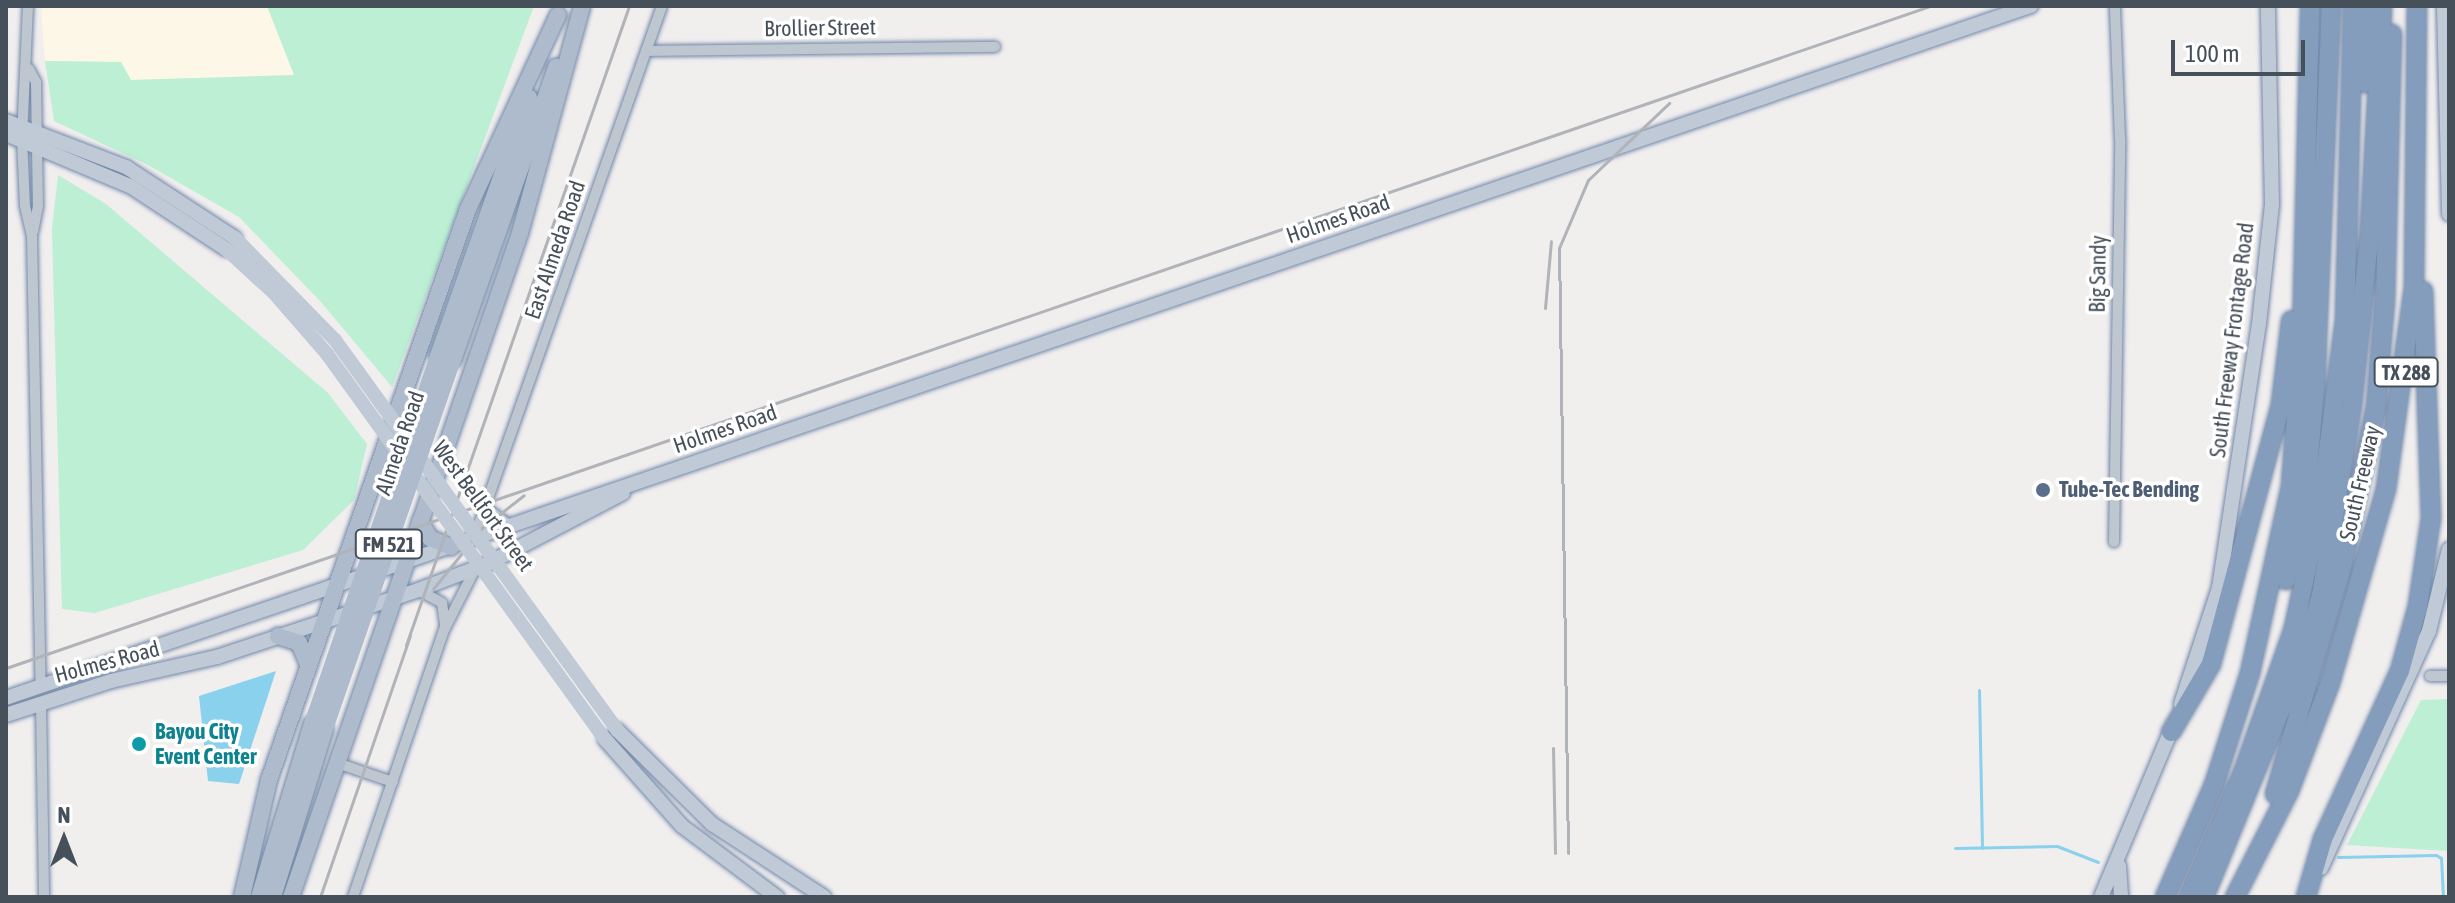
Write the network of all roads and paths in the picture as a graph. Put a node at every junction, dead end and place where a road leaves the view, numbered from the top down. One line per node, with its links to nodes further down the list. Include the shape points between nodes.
1 (28, 6): 20 (street, via 29,69 22,81)
2 (581, 6): 26 (main road, Almeda Road / FM 521); 28 (main road, via 531,199)
3 (662, 6): 17 (street, East Almeda Road)
4 (2031, 6): 29 (main road, Holmes Road)
5 (2115, 6): 34 (street, Big Sandy, via 2120,139)
6 (2268, 6): 56 (main road, South Freeway Frontage Road, via 2272,204 2259,324 2219,588)
7 (2310, 6): 22 (highway)
8 (2334, 6): 25 (highway); 60 (highway, via 2306,492 2277,619 2239,743)
9 (2353, 6): 25 (highway)
10 (2366, 6): 24 (highway)
11 (2382, 6): 24 (highway)
12 (2393, 6): 63 (highway, via 2385,300 2376,407 2362,489 2323,642)
13 (2417, 6): 23 (highway, South Freeway / TX 288)
14 (2444, 6): 21 (main road)
15 (559, 10): 26 (main road, Almeda Road / FM 521); 27 (main road, via 481,178)
16 (995, 47): 17 (street, Brollier Street)
17 (646, 51): 30 (street, East Almeda Road)
18 (6, 121): 20 (main road, West Bellfort Street)
19 (6, 134): 20 (main road, West Bellfort Street)
20 (30, 134): 49 (street, via 25,206 32,237); 57 (main road, West Bellfort Street, bridge, via 144,177 230,243 335,340)
21 (2449, 214)
22 (2304, 219): 56 (highway, via 2281,404 2264,476 2211,664); 60 (highway, via 2291,486 2266,614)
23 (2417, 219): 63 (highway, South Freeway / TX 288, via 2404,385 2372,545 2320,712); 78 (highway, via 2432,448 2431,518 2418,606 2400,671 2323,839)
24 (2361, 302): 62 (highway, via 2345,471 2321,596)
25 (2345, 320): 62 (highway, via 2322,497 2294,628)
26 (445, 358): 55 (main road, Almeda Road / FM 521, bridge)
27 (410, 378): 28 (main road); 39 (main road)
28 (464, 396): 31 (main road)
29 (663, 474): 32 (main road, Holmes Road); 38 (main road, Holmes Road)
30 (486, 508): 32 (street); 33 (street, East Almeda Road)
31 (420, 521): 35 (main road, via 434,542); 37 (main road)
32 (509, 525): 33 (main road, Holmes Road)
33 (473, 540): 35 (main road, Holmes Road)
34 (2114, 542)
35 (451, 547): 37 (main road, Holmes Road)
36 (2449, 549): 78 (main road, via 2429,631)
37 (407, 561): 39 (main road, Holmes Road); 41 (main road)
38 (477, 568): 40 (main road, Holmes Road); 43 (street, via 462,587)
39 (338, 584): 42 (main road); 46 (main road, Holmes Road)
40 (418, 590): 41 (main road, Holmes Road); 43 (street, via 442,603)
41 (396, 596): 42 (main road, Holmes Road); 50 (main road)
42 (325, 620): 44 (main road, Holmes Road); 45 (main road)
43 (444, 630): 59 (street)
44 (278, 636): 45 (main road, via 299,643); 52 (main road, Holmes Road)
45 (309, 668): 50 (main road, via 323,656 343,656 356,665); 65 (main road, via 256,822)
46 (91, 669): 49 (main road, Holmes Road); 52 (main road, via 88,677 53,690)
47 (2430, 676): 48 (street)
48 (2449, 676)
49 (41, 686): 51 (main road, Holmes Road); 53 (main road, via 33,696)
50 (365, 689): 58 (main road)
51 (6, 698)
52 (41, 703): 54 (main road, Holmes Road); 64 (street)
53 (6, 708)
54 (6, 715)
55 (318, 726): 66 (main road, Almeda Road / FM 521); 67 (main road, Almeda Road / FM 521)
56 (2171, 732): 61 (main road, South Freeway Frontage Road)
57 (611, 735): 70 (main road, West Bellfort Street, via 682,826); 71 (main road, West Bellfort Street, via 712,824)
58 (337, 763): 59 (street); 68 (main road)
59 (393, 782): 69 (street)
60 (2214, 785): 74 (highway)
61 (2122, 854): 72 (main road, South Freeway Frontage Road); 73 (main road, via 2117,873)
62 (2211, 864): 75 (highway); 76 (highway)
63 (2251, 865): 77 (highway, South Freeway / TX 288)
64 (44, 897)
65 (242, 897)
66 (259, 897)
67 (273, 897)
68 (291, 897)
69 (353, 897)
70 (777, 897)
71 (824, 897)
72 (2101, 897)
73 (2121, 897)
74 (2165, 897)
75 (2189, 897)
76 (2204, 897)
77 (2235, 897)
78 (2306, 897)

